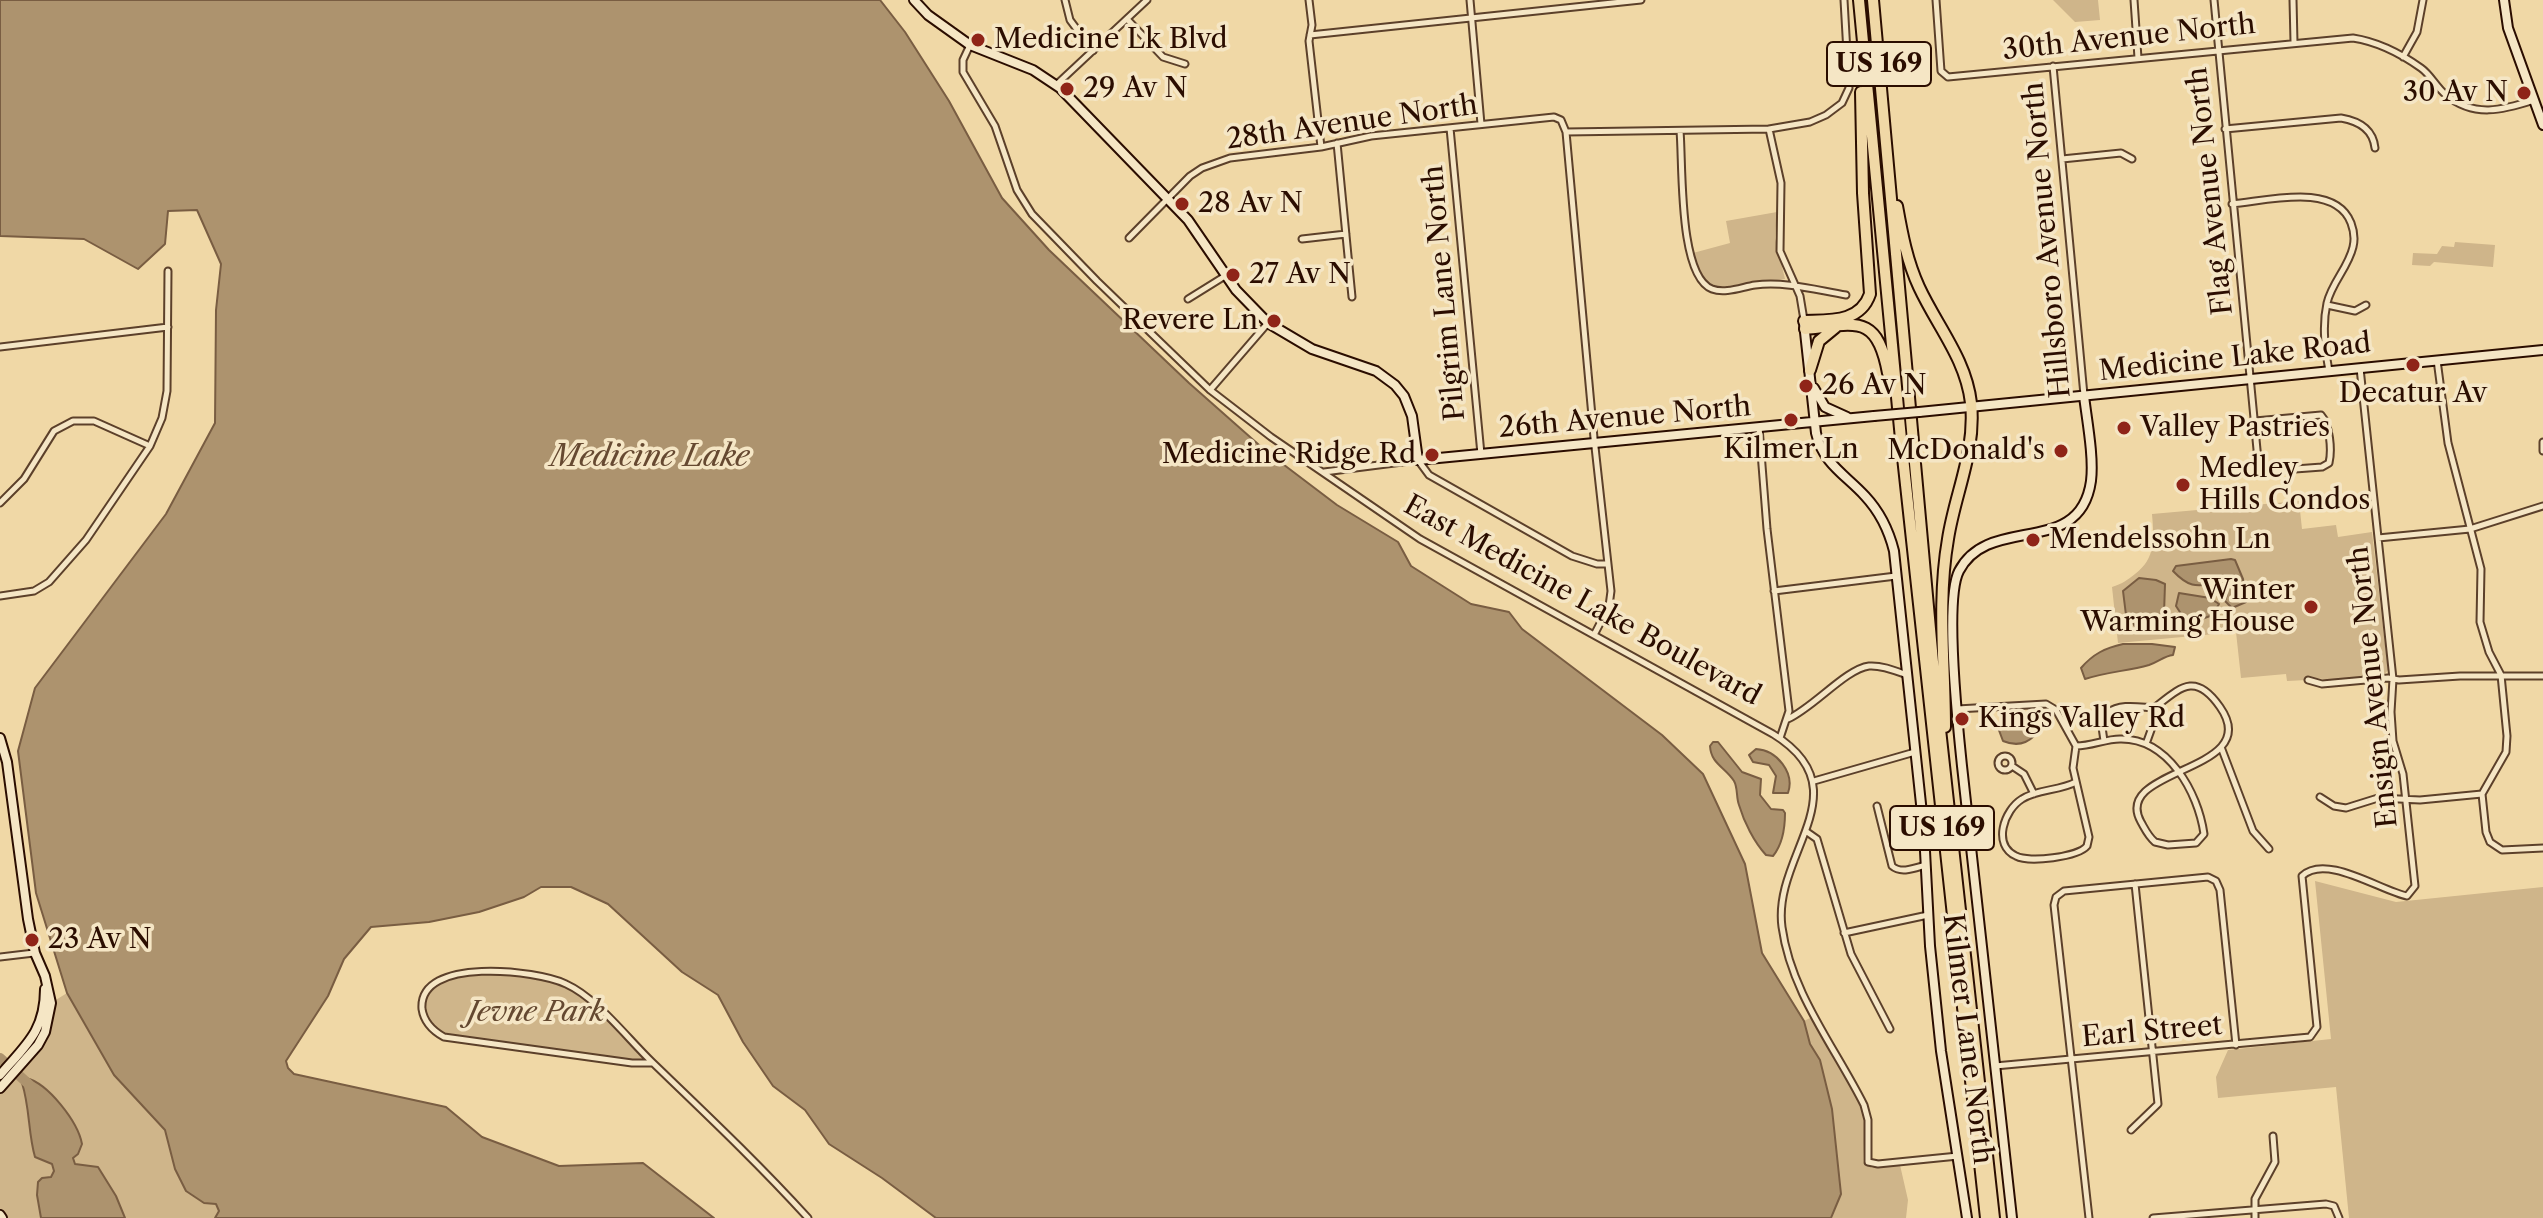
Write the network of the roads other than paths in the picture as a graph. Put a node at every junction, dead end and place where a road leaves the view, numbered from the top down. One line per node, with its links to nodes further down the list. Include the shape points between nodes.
1 (914, 0): 20 (street)
2 (1065, 0): 22 (street, via 1070,20)
3 (1147, 0): 17 (street)
4 (1309, 0): 18 (street)
5 (1470, 0): 16 (street)
6 (1641, 0): 16 (street)
7 (1844, 0): 34 (street, via 1847,95 1836,108 1810,122)
8 (1859, 0): 23 (highway, US 169)
9 (1873, 0): 33 (highway, US 169)
10 (1936, 0): 27 (street, 30th Avenue North, via 1944,75)
11 (2134, 0): 25 (street)
12 (2214, 0): 21 (street, Flag Avenue North)
13 (2293, 0): 19 (street)
14 (2423, 0): 24 (street, via 2417,32)
15 (2504, 0): 29 (street, via 2508,28)
16 (1471, 17): 18 (street); 30 (street)
17 (1127, 19): 22 (street); 26 (street, via 1163,57)
18 (1310, 35): 39 (street)
19 (2294, 42): 21 (street, 30th Avenue North); 24 (street, 30th Avenue North, via 2353,38 2383,45)
20 (970, 45): 28 (street, via 1015,61); 67 (street, East Medicine Lake Boulevard, via 963,72 995,126 1017,190 1032,214)
21 (2217, 50): 25 (street, 30th Avenue North); 35 (street, Flag Avenue North)
22 (1093, 51): 28 (street)
23 (1863, 54): 57 (highway, via 1863,193 1870,294 1851,316); 75 (highway, US 169)
24 (2403, 57): 29 (street, 30th Avenue North, via 2445,94 2478,111)
25 (2138, 58): 27 (street, 30th Avenue North)
26 (1185, 64)
27 (2053, 66): 41 (street, Hillsboro Avenue North)
28 (1056, 85): 43 (street)
29 (2534, 100): 31 (street)
30 (1481, 124): 32 (street, 28th Avenue North); 37 (street, 28th Avenue North, via 1554,117)
31 (2543, 125)
32 (1450, 128): 38 (street, 28th Avenue North); 80 (street, Pilgrim Lane North)
33 (1884, 128): 69 (highway, via 1909,261 1959,359); 111 (highway, US 169)
34 (1769, 129): 36 (street); 50 (street, Kilmer Lane North, via 1781,183 1780,251)
35 (2225, 129): 40 (street, via 2341,118 2369,130); 44 (street, Flag Avenue North)
36 (1680, 131): 37 (street); 50 (street, via 1686,229 1702,281 1722,291 1764,284)
37 (1566, 132): 77 (street)
38 (1337, 143): 39 (street, 28th Avenue North); 45 (street)
39 (1321, 147): 43 (street, 28th Avenue North, via 1215,162)
40 (2375, 148)
41 (2062, 159): 42 (street, via 2121,153); 68 (street, Hillsboro Avenue North)
42 (2132, 159)
43 (1167, 198): 46 (street, 28th Avenue North); 49 (street, via 1203,239)
44 (2232, 204): 54 (street, via 2320,197 2338,204 2355,241); 66 (street, Flag Avenue North)
45 (1346, 234): 47 (street); 52 (street)
46 (1129, 238)
47 (1302, 239)
48 (168, 271): 59 (street)
49 (1225, 276): 53 (street); 56 (street)
50 (1795, 286): 51 (street); 57 (street, Kilmer Lane North)
51 (1846, 295)
52 (1352, 297)
53 (1188, 299)
54 (2327, 305): 55 (street, via 2355,311); 64 (street)
55 (2366, 305)
56 (1268, 323): 67 (street); 81 (street, via 1312,349 1376,371 1395,385 1412,416)
57 (1805, 325): 58 (highway); 65 (street, Kilmer Lane North)
58 (1842, 326): 65 (highway, via 1819,341); 75 (highway, via 1865,327 1881,343)
59 (168, 327): 60 (street); 78 (street, via 165,404)
60 (0, 347)
61 (2543, 350): 62 (street, Medicine Lake Road)
62 (2437, 360): 63 (street, Medicine Lake Road); 85 (street, via 2445,428)
63 (2360, 368): 64 (street, Medicine Lake Road); 86 (street, Ensign Avenue North)
64 (2329, 371): 66 (street, Medicine Lake Road)
65 (1810, 375): 71 (street, via 1825,407); 73 (street, Kilmer Lane North)
66 (2250, 379): 68 (street, Medicine Lake Road); 72 (street, Flag Avenue North)
67 (1210, 390): 82 (street, East Medicine Lake Boulevard)
68 (2084, 396): 69 (street, Medicine Lake Road); 98 (street, Hillsboro Avenue North, via 2089,491 2072,517 2044,533 1988,542 1959,571 1953,601)
69 (1971, 407): 70 (street, Medicine Lake Road); 111 (highway, via 1970,452 1948,537 1942,591)
70 (1932, 410): 71 (street, 26th Avenue North, bridge)
71 (1852, 419): 73 (street, 26th Avenue North)
72 (2255, 421): 72 (street, Flag Avenue North, via 2324,417 2329,463 2268,471 2258,460)
73 (1815, 422): 74 (street, 26th Avenue North); 88 (street, Kilmer Lane North, via 1826,459 1868,499 1886,525)
74 (1759, 427): 77 (street, 26th Avenue North); 89 (street)
75 (1901, 439): 142 (highway, US 169)
76 (2543, 442): 79 (street)
77 (1596, 443): 80 (street, 26th Avenue North); 87 (street)
78 (150, 446): 83 (street, via 94,421 73,421 54,431 24,479); 90 (street, via 86,540 49,582 34,591)
79 (2543, 451)
80 (1481, 454): 81 (street, 26th Avenue North)
81 (1418, 460): 82 (street, 26th Avenue North); 87 (street, via 1429,475 1572,556)
82 (1323, 472): 91 (street, East Medicine Lake Boulevard, via 1420,539)
83 (0, 503)
84 (2543, 506): 85 (street)
85 (2470, 529): 86 (street); 93 (street, via 2481,569 2480,622)
86 (2378, 538): 95 (street, Ensign Avenue North)
87 (1608, 564): 91 (street, via 1610,601)
88 (1897, 576): 89 (street); 92 (street, Kilmer Lane North)
89 (1774, 591): 99 (street)
90 (0, 596)
91 (1594, 635): 101 (street, East Medicine Lake Boulevard)
92 (1908, 675): 99 (street, via 1878,666 1860,668); 106 (street, Kilmer Lane North)
93 (2501, 675): 94 (street); 95 (street); 113 (street, via 2507,744)
94 (2543, 676)
95 (2393, 679): 96 (street, via 2322,684); 115 (street, Ensign Avenue North, via 2393,741)
96 (2308, 680)
97 (2154, 708): 102 (street, via 2113,709 2104,719); 103 (street); 105 (street, via 2183,687 2207,691 2226,717 2229,735)
98 (1957, 709): 104 (street, via 2046,704 2056,710); 132 (street)
99 (1788, 719): 101 (street)
100 (0, 738): 124 (street)
101 (1780, 738): 109 (street, East Medicine Lake Boulevard, via 1802,757)
102 (2104, 741): 103 (street, via 2122,738); 104 (street)
103 (2146, 744): 108 (street, via 2168,756)
104 (2076, 746): 110 (street)
105 (2221, 747): 108 (street); 119 (street, via 2253,831)
106 (1916, 752): 109 (street); 120 (street, Kilmer Lane North)
107 (2012, 766): 112 (street, via 2024,774)
108 (2179, 772): 108 (street, via 2144,792 2135,804 2150,838 2161,845 2203,838 2196,806)
109 (1814, 781): 117 (street)
110 (2076, 782): 112 (street); 112 (street, via 2089,837 2084,850 2075,855 2023,859 2009,852 2003,838 2005,820 2017,802)
111 (1946, 785): 143 (highway, US 169)
112 (2034, 794)
113 (2482, 794): 115 (street); 118 (street, via 2486,832 2493,845 2509,851)
114 (2320, 797): 115 (street, via 2346,808 2378,798)
115 (2405, 799): 127 (street, Ensign Avenue North, via 2415,886 2410,894 2356,876 2305,872)
116 (1877, 806): 120 (street, via 1892,866 1905,870)
117 (1807, 832): 123 (street, via 1820,845); 137 (street, via 1783,890 1782,927 1804,997 1864,1105 1867,1158 1878,1164)
118 (2543, 848)
119 (2269, 849)
120 (1927, 865): 122 (street, Kilmer Lane North)
121 (2135, 884): 128 (street, via 2208,877 2216,881); 129 (street); 130 (street, via 2064,891 2056,897)
122 (1928, 915): 123 (street); 137 (street, Kilmer Lane North, via 1941,1051)
123 (1844, 933): 126 (street)
124 (35, 953): 125 (street); 133 (street, via 51,1003 45,1032)
125 (0, 957)
126 (1890, 1029)
127 (2314, 1035): 128 (street, Earl Street)
128 (2236, 1045): 129 (street, Earl Street)
129 (2153, 1052): 130 (street, Earl Street); 135 (street, via 2158,1104)
130 (2070, 1059): 132 (street, Earl Street); 145 (street)
131 (653, 1063): 131 (street, via 586,997 555,980 455,973 435,982 423,998 427,1023 444,1037); 140 (street)
132 (1994, 1066): 144 (street)
133 (4, 1075): 134 (street)
134 (0, 1088)
135 (2131, 1130)
136 (2273, 1136): 138 (street, via 2275,1162 2259,1188)
137 (1959, 1156): 141 (street, Kilmer Lane North)
138 (2254, 1210): 139 (street); 147 (street); 148 (street, via 2334,1206)
139 (2172, 1217): 146 (street)
140 (808, 1218)
141 (1967, 1218)
142 (1986, 1218)
143 (1994, 1218)
144 (2012, 1218)
145 (2089, 1218)
146 (2153, 1218)
147 (2255, 1218)
148 (2339, 1218)

